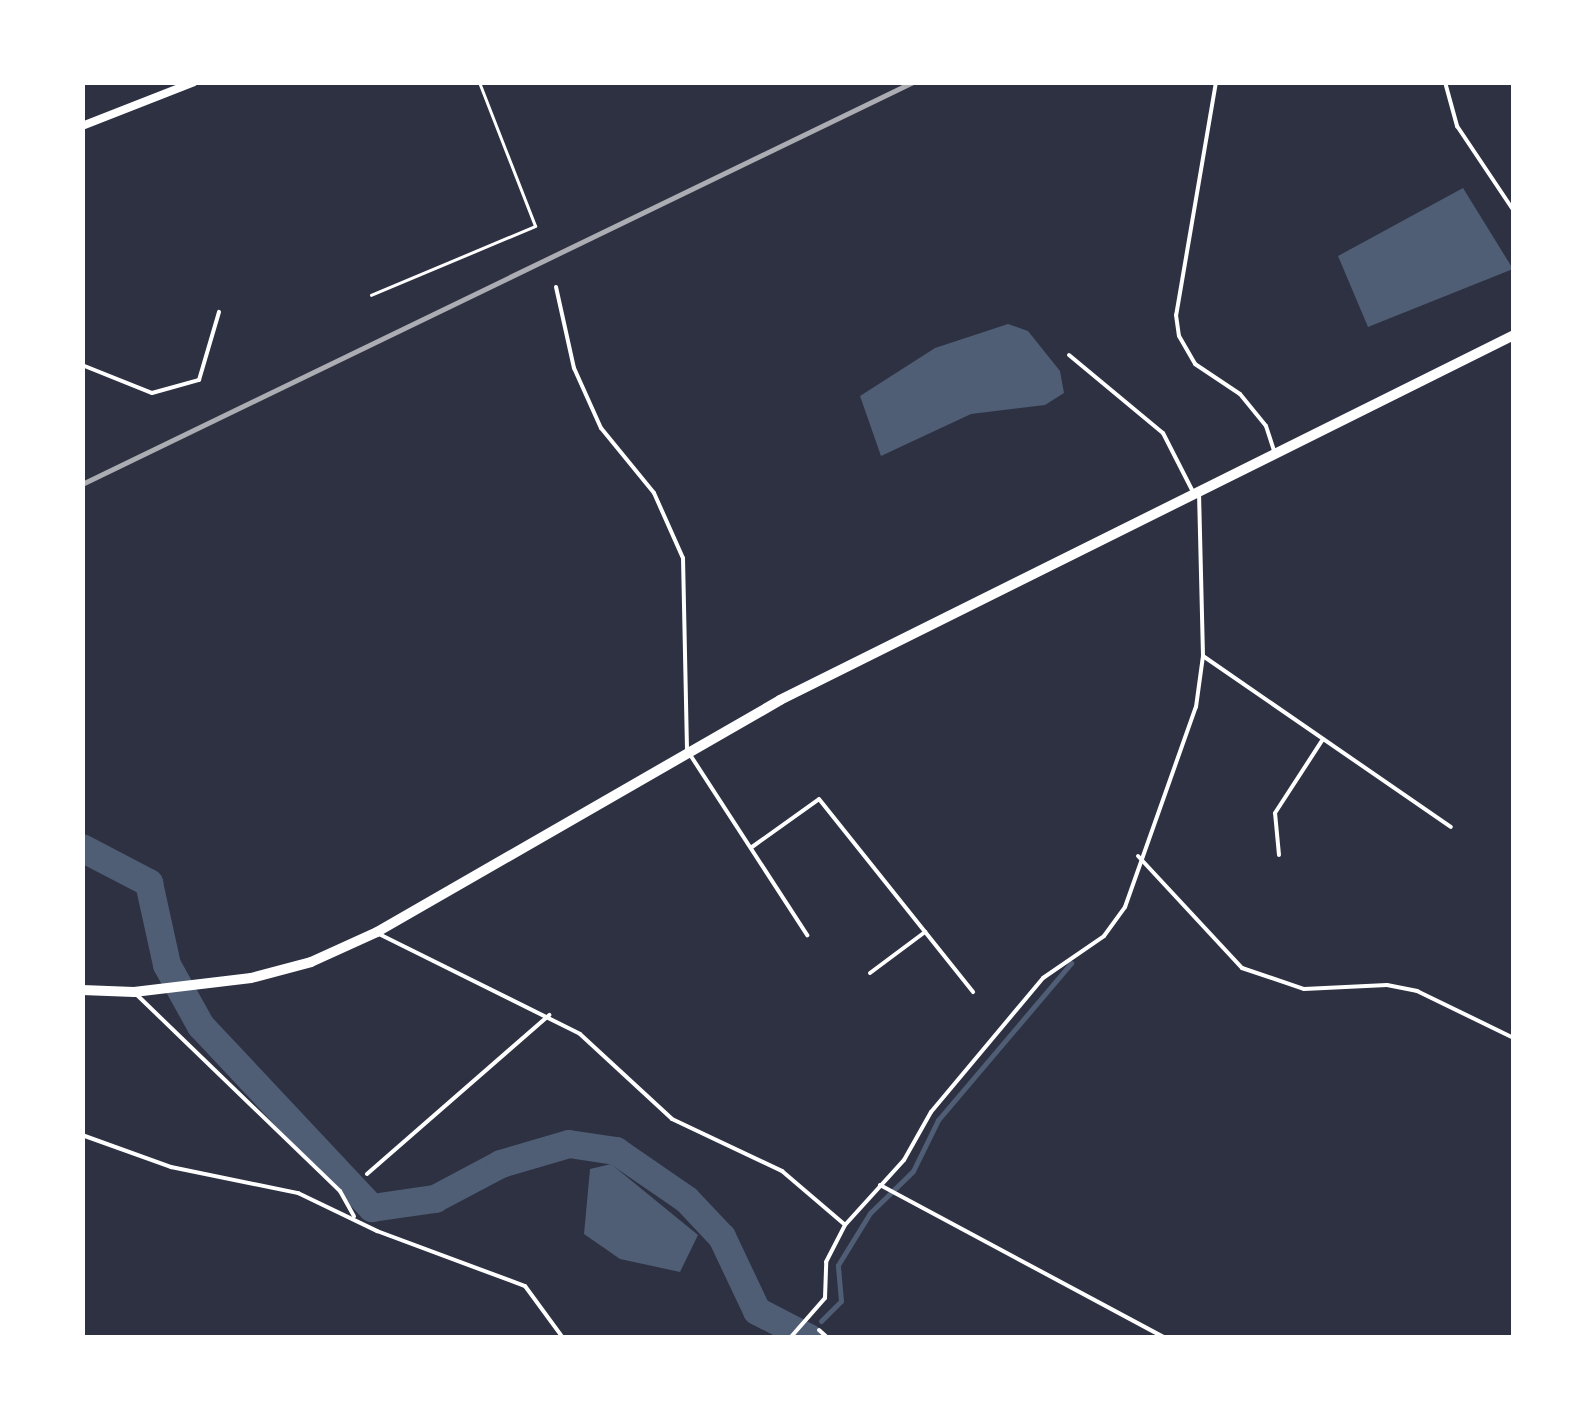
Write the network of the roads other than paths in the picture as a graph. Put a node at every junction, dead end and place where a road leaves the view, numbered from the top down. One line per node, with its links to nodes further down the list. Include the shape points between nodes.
1 (194, 82): 4 (street)
2 (1216, 82): 11 (lane, via 1178,295 1178,336 1195,364 1248,404 1266,426)
3 (1445, 82): 5 (lane, via 1458,126)
4 (82, 126)
5 (1514, 210)
6 (556, 288): 15 (lane, via 574,368 601,428 654,492 682,558)
7 (218, 312): 10 (lane, via 199,380 152,393)
8 (1514, 335): 11 (street)
9 (1069, 355): 12 (lane, via 1163,432)
10 (82, 366)
11 (1275, 454): 12 (street)
12 (1197, 493): 13 (lane); 15 (street)
13 (1202, 656): 14 (lane); 19 (lane, via 1196,706)
14 (1323, 739): 16 (lane); 18 (lane, via 1275,813)
15 (687, 750): 17 (lane); 20 (street)
16 (1451, 827)
17 (752, 847): 21 (lane, via 818,799); 22 (lane)
18 (1278, 855)
19 (1138, 856): 28 (lane, via 1242,968 1304,989 1417,990); 31 (lane, via 1124,907 1104,936 1043,978)
20 (377, 932): 25 (street, via 310,962); 27 (lane)
21 (925, 932): 23 (lane); 26 (lane)
22 (807, 935)
23 (870, 973)
24 (82, 990): 25 (street)
25 (134, 992): 32 (lane, via 340,1191)
26 (973, 992)
27 (549, 1015): 30 (lane); 33 (lane, via 580,1034 672,1118 782,1171)
28 (1514, 1038)
29 (82, 1135): 32 (lane, via 172,1167 298,1193)
30 (367, 1174)
31 (880, 1185): 33 (lane); 38 (lane)
32 (354, 1216): 36 (lane, via 376,1232 525,1286)
33 (844, 1224): 35 (lane, via 826,1262 825,1298)
34 (818, 1330): 37 (lane)
35 (792, 1336)
36 (564, 1338)
37 (828, 1338)
38 (1165, 1338)

